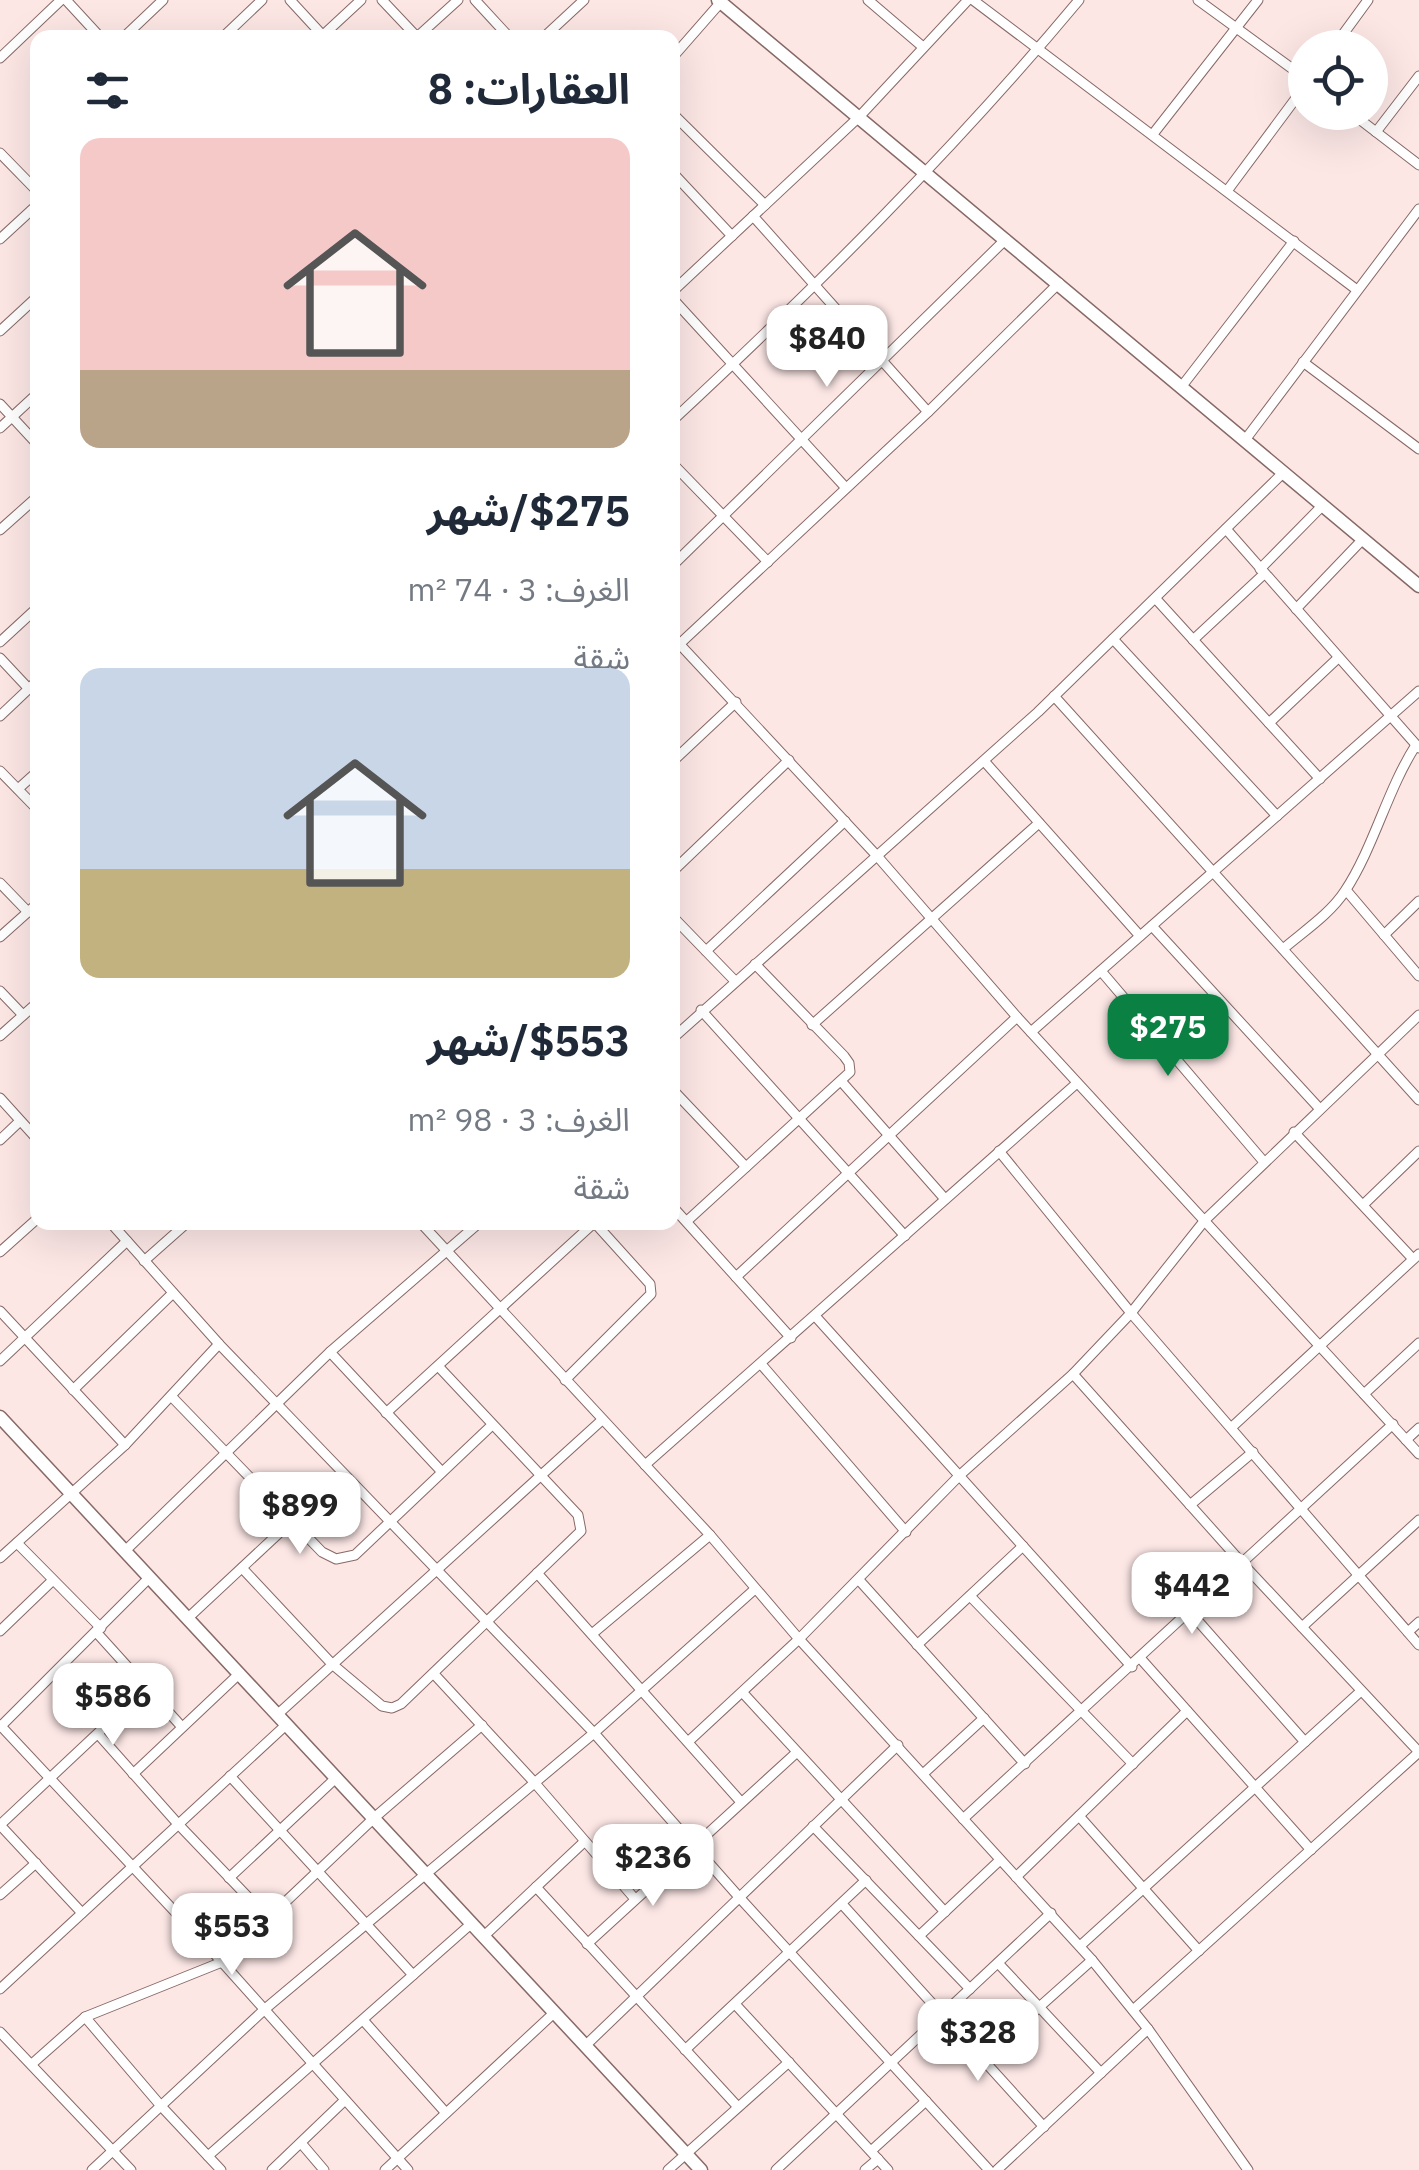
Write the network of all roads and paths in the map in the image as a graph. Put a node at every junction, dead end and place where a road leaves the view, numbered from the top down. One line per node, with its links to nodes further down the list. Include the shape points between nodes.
1 (64, 0): 18 (street); 19 (street)
2 (163, 0): 20 (street)
3 (262, 0): 21 (street)
4 (290, 0): 22 (street)
5 (361, 0): 23 (street)
6 (382, 0): 24 (street)
7 (458, 0): 25 (street)
8 (475, 0): 26 (street)
9 (584, 0): 27 (street)
10 (868, 0): 31 (street)
11 (970, 0): 31 (street); 32 (street)
12 (1079, 0): 32 (street)
13 (1198, 0): 17 (street)
14 (1258, 0): 17 (street)
15 (1368, 0): 28 (street)
16 (720, 1): 30 (street); 37 (street)
17 (1236, 27): 34 (street); 41 (street)
18 (31, 30)
19 (93, 30)
20 (131, 30)
21 (233, 30)
22 (316, 30)
23 (329, 30)
24 (410, 30)
25 (425, 30)
26 (503, 30)
27 (552, 30)
28 (1346, 30)
29 (30, 31): 33 (street)
30 (680, 48)
31 (924, 48): 37 (street)
32 (1038, 49): 41 (street); 44 (street)
33 (0, 58)
34 (1288, 65)
35 (1419, 76): 40 (street)
36 (1288, 109): 47 (street)
37 (859, 117): 44 (street); 48 (street)
38 (680, 121): 48 (street)
39 (1373, 130): 40 (street)
40 (1376, 132): 43 (street)
41 (1153, 134): 47 (street)
42 (0, 153): 46 (street)
43 (1419, 165)
44 (925, 172): 56 (street); 59 (street)
45 (680, 181): 54 (street)
46 (30, 184)
47 (1227, 191): 57 (street)
48 (765, 205): 51 (street)
49 (1419, 209): 52 (street)
50 (30, 211): 55 (street)
51 (753, 216): 54 (street); 59 (street)
52 (1408, 222): 53 (street); 61 (street)
53 (1419, 230)
54 (732, 236): 60 (street)
55 (0, 238)
56 (1006, 239): 58 (street); 65 (street)
57 (1294, 241): 61 (street); 68 (street)
58 (1058, 283): 68 (street); 71 (street)
59 (814, 286): 65 (street); 67 (street)
60 (680, 287)
61 (1357, 290): 66 (street)
62 (30, 303): 64 (street)
63 (680, 304): 67 (street)
64 (0, 330)
65 (883, 362): 71 (street); 77 (street)
66 (1303, 362): 76 (street); 78 (street)
67 (733, 365): 72 (street); 77 (street)
68 (1182, 386): 76 (street)
69 (30, 400): 73 (street)
70 (0, 404): 73 (street)
71 (928, 412): 81 (street)
72 (680, 415)
73 (12, 416): 74 (street); 75 (street)
74 (0, 428)
75 (30, 436)
76 (1245, 440): 80 (street)
77 (803, 441): 81 (street); 84 (street)
78 (1419, 449)
79 (680, 471): 84 (street)
80 (1284, 472): 83 (street); 85 (street)
81 (846, 488): 89 (street)
82 (30, 503): 86 (street)
83 (1323, 505): 87 (street); 90 (street)
84 (724, 516): 88 (street); 89 (street)
85 (1226, 529): 90 (street); 92 (street)
86 (0, 530)
87 (1362, 538): 91 (street); 93 (street)
88 (680, 558)
89 (768, 562): 96 (street)
90 (1262, 571): 93 (street); 97 (street)
91 (1419, 586)
92 (1156, 599): 95 (street); 97 (street)
93 (1296, 610): 101 (street)
94 (30, 614): 98 (street)
95 (1113, 639): 104 (street); 118 (street)
96 (680, 640)
97 (1193, 640): 108 (street)
98 (0, 642)
99 (680, 649): 105 (street)
100 (0, 658): 102 (street)
101 (1338, 658): 107 (street); 108 (street)
102 (28, 689): 106 (street)
103 (1419, 691): 107 (street)
104 (1054, 696): 112 (street); 123 (street)
105 (736, 702): 110 (street); 111 (street)
106 (0, 716)
107 (1390, 717): 109 (street); 115 (street)
108 (1268, 722): 115 (street)
109 (1417, 747): 125 (street)
110 (680, 754)
111 (789, 760): 119 (street); 122 (street)
112 (984, 762): 120 (street); 121 (street)
113 (0, 770): 116 (street)
114 (30, 778): 116 (street)
115 (1320, 779): 118 (street)
116 (18, 789): 117 (street)
117 (30, 802)
118 (1277, 816): 123 (street)
119 (844, 821): 121 (street); 135 (street)
120 (1039, 823): 128 (street); 132 (street)
121 (878, 857): 128 (street); 136 (street)
122 (680, 864)
123 (1214, 872): 130 (street); 134 (street)
124 (0, 883): 127 (street)
125 (1346, 890): 131 (street); 134 (street)
126 (1419, 901): 131 (street)
127 (28, 912): 133 (street)
128 (932, 919): 145 (street); 146 (street)
129 (680, 924): 135 (street)
130 (1152, 926): 132 (street); 156 (street)
131 (1384, 935): 138 (street)
132 (1140, 936): 137 (street)
133 (0, 937)
134 (1283, 948): 150 (street)
135 (706, 951): 139 (street)
136 (755, 964): 139 (street); 146 (street)
137 (1101, 970): 148 (street); 165 (street)
138 (1419, 976)
139 (735, 981): 142 (street)
140 (0, 991): 144 (street)
141 (30, 1009): 144 (street)
142 (702, 1010): 147 (street); 158 (street)
143 (1419, 1015): 150 (street)
144 (23, 1016): 149 (street)
145 (1017, 1017): 148 (street); 161 (street)
146 (812, 1025): 151 (street, via 849,1063)
147 (680, 1032)
148 (1031, 1032): 152 (street)
149 (0, 1036)
150 (1378, 1054): 155 (street); 156 (street)
151 (842, 1081): 158 (street); 161 (street)
152 (1077, 1082): 163 (street); 171 (street)
153 (0, 1098): 157 (street)
154 (680, 1098): 166 (street)
155 (1419, 1100)
156 (1319, 1108): 160 (street)
157 (20, 1120): 159 (street); 162 (street)
158 (798, 1120): 166 (street); 167 (street)
159 (30, 1131)
160 (1294, 1132): 165 (street); 169 (street)
161 (890, 1136): 167 (street); 168 (street)
162 (0, 1140)
163 (999, 1150): 168 (street); 190 (street)
164 (1419, 1151): 169 (street)
165 (1264, 1162): 171 (street)
166 (746, 1168): 172 (street)
167 (850, 1175): 180 (street); 186 (street)
168 (946, 1199): 180 (street)
169 (1363, 1205): 184 (street)
170 (680, 1215): 172 (street)
171 (1204, 1220): 190 (street); 196 (street)
172 (686, 1222): 186 (street)
173 (30, 1225): 182 (street)
174 (117, 1230): 181 (street)
175 (179, 1230): 185 (street)
176 (427, 1230): 183 (street)
177 (471, 1230): 183 (street)
178 (587, 1230): 188 (street)
179 (600, 1230): 202 (street, via 652,1294)
180 (906, 1236): 191 (street)
181 (127, 1241): 185 (street); 192 (street)
182 (0, 1252)
183 (448, 1252): 188 (street); 197 (street)
184 (1416, 1256): 196 (street)
185 (144, 1261): 187 (street)
186 (736, 1277): 193 (street)
187 (173, 1293): 195 (street); 203 (street)
188 (501, 1310): 200 (street); 202 (street)
189 (0, 1311): 192 (street)
190 (1131, 1313): 201 (street); 212 (street)
191 (816, 1316): 193 (street); 221 (street)
192 (24, 1338): 198 (street); 203 (street)
193 (791, 1338): 199 (street)
194 (1419, 1343): 204 (street)
195 (219, 1344): 205 (street); 206 (street)
196 (1318, 1347): 204 (street); 212 (street)
197 (330, 1352): 206 (street); 207 (street)
198 (0, 1360)
199 (761, 1364): 219 (street); 229 (street)
200 (438, 1366): 207 (street); 211 (street)
201 (1073, 1374): 221 (street); 224 (street)
202 (565, 1380): 209 (street)
203 (73, 1390): 215 (street)
204 (1364, 1394): 210 (street)
205 (172, 1397): 215 (street); 216 (street)
206 (276, 1402): 216 (street); 226 (street)
207 (386, 1413): 220 (street)
208 (0, 1417): 223 (street)
209 (602, 1420): 219 (street); 222 (street)
210 (1393, 1424): 214 (street); 225 (street)
211 (491, 1426): 220 (street); 222 (street)
212 (1232, 1427): 217 (street)
213 (1419, 1428): 214 (street)
214 (1406, 1440): 218 (street)
215 (125, 1445): 223 (street)
216 (226, 1452): 228 (street); 233 (street)
217 (1253, 1452): 224 (street); 225 (street)
218 (1419, 1454)
219 (645, 1465): 230 (street)
220 (442, 1472): 226 (street)
221 (960, 1475): 229 (street); 232 (street)
222 (538, 1476): 237 (street); 238 (street, via 578,1515 582,1531)
223 (72, 1492): 231 (street); 233 (street)
224 (1190, 1505): 235 (street)
225 (1300, 1508): 235 (street); 239 (street)
226 (390, 1520): 228 (street, via 344,1560 322,1552); 237 (street)
227 (1419, 1520): 239 (street)
228 (292, 1521): 236 (street)
229 (906, 1532): 242 (street)
230 (710, 1535): 243 (street); 253 (street)
231 (17, 1544): 234 (street); 241 (street)
232 (1023, 1546): 244 (street); 259 (street)
233 (126, 1550): 240 (street)
234 (0, 1558)
235 (1242, 1563): 245 (street); 249 (street)
236 (242, 1568): 246 (street); 258 (street)
237 (437, 1569): 247 (street); 258 (street)
238 (537, 1573): 247 (street); 253 (street)
239 (1358, 1575): 249 (street); 252 (street)
240 (150, 1577): 246 (street); 251 (street)
241 (53, 1580): 250 (street); 251 (street)
242 (859, 1580): 254 (street); 255 (street)
243 (755, 1590): 254 (street); 263 (street)
244 (970, 1596): 255 (street); 266 (street)
245 (1190, 1612): 257 (street); 276 (street)
246 (188, 1618): 260 (street)
247 (487, 1620): 261 (street); 273 (street)
248 (1419, 1622): 252 (street)
249 (1302, 1627): 264 (street)
250 (1, 1629)
251 (99, 1630): 262 (street); 271 (street)
252 (1408, 1632): 256 (street)
253 (592, 1634): 263 (street)
254 (799, 1639): 265 (street); 277 (street)
255 (918, 1645): 268 (street)
256 (1419, 1645)
257 (1140, 1659): 259 (street); 267 (street)
258 (332, 1664): 261 (street, via 392,1708); 269 (street)
259 (1132, 1667): 266 (street)
260 (240, 1673): 269 (street); 272 (street)
261 (434, 1674): 270 (street)
262 (147, 1687): 272 (street); 274 (street)
263 (643, 1689): 273 (street); 275 (street)
264 (1361, 1690): 276 (street); 278 (street)
265 (742, 1693): 275 (street); 279 (street)
266 (1083, 1711): 280 (street); 281 (street)
267 (1187, 1711): 281 (street); 288 (street)
268 (984, 1718): 280 (street); 283 (street)
269 (283, 1719): 284 (street); 285 (street)
270 (482, 1725): 287 (street); 292 (street)
271 (0, 1726): 286 (street)
272 (182, 1727): 282 (street)
273 (594, 1733): 287 (street); 299 (street)
274 (99, 1734): 282 (street); 286 (street)
275 (689, 1740): 290 (street)
276 (1305, 1742): 288 (street)
277 (898, 1746): 283 (street); 289 (street)
278 (1419, 1752): 300 (street)
279 (796, 1753): 289 (street); 290 (street)
280 (1025, 1764): 293 (street)
281 (1133, 1764): 291 (street)
282 (132, 1774): 294 (street)
283 (923, 1774): 293 (street)
284 (230, 1776): 294 (street); 297 (street)
285 (337, 1777): 292 (street); 297 (street)
286 (49, 1779): 295 (street); 303 (street)
287 (534, 1782): 298 (street); 305 (street)
288 (1255, 1787): 300 (street); 310 (street)
289 (840, 1801): 296 (street); 315 (street)
290 (741, 1802): 299 (street)
291 (1079, 1816): 306 (street); 310 (street)
292 (374, 1818): 304 (street); 305 (street)
293 (964, 1819): 301 (street)
294 (178, 1824): 303 (street); 307 (street)
295 (0, 1825): 302 (street)
296 (814, 1826): 308 (street); 312 (street)
297 (281, 1830): 304 (street); 307 (street)
298 (584, 1842): 309 (street); 313 (street)
299 (694, 1845): 312 (street); 313 (street)
300 (1311, 1850): 325 (street)
301 (1000, 1860): 306 (street); 315 (street)
302 (36, 1863): 311 (street); 316 (street)
303 (131, 1867): 316 (street); 328 (street)
304 (318, 1871): 318 (street); 319 (street)
305 (425, 1873): 319 (street); 320 (street)
306 (1016, 1877): 317 (street)
307 (229, 1878): 318 (street)
308 (866, 1880): 314 (street); 322 (street)
309 (536, 1887): 321 (street); 323 (street)
310 (1144, 1889): 324 (street); 325 (street)
311 (0, 1895)
312 (739, 1897): 326 (street); 333 (street)
313 (635, 1899): 323 (street)
314 (842, 1904): 326 (street); 339 (street)
315 (945, 1912): 322 (street)
316 (82, 1913): 331 (street)
317 (1051, 1913): 324 (street); 329 (street)
318 (268, 1918): 328 (street)
319 (365, 1923): 330 (street); 336 (street)
320 (472, 1923): 321 (street); 330 (street)
321 (484, 1936): 338 (street)
322 (920, 1936): 332 (street)
323 (587, 1944): 333 (street)
324 (1080, 1946): 327 (street)
325 (1199, 1951): 337 (street)
326 (791, 1954): 334 (street); 348 (street)
327 (1092, 1960): 335 (street); 337 (street)
328 (222, 1962): 336 (street); 340 (street)
329 (998, 1963): 332 (street); 335 (street)
330 (413, 1975): 341 (street)
331 (0, 1989)
332 (970, 1989): 339 (street)
333 (636, 1997): 344 (street); 345 (street)
334 (735, 2004): 345 (street); 347 (street)
335 (1038, 2006): 346 (street); 351 (street)
336 (265, 2009): 350 (street); 354 (street)
337 (1134, 2010): 342 (street)
338 (555, 2012): 344 (street); 356 (street)
339 (941, 2016): 346 (street); 348 (street)
340 (85, 2017): 349 (street); 354 (street)
341 (363, 2020): 350 (street); 356 (street)
342 (1148, 2029): 351 (street); 379 (street)
343 (0, 2032): 349 (street)
344 (586, 2045): 361 (street)
345 (685, 2050): 355 (street)
346 (981, 2059): 358 (street)
347 (789, 2062): 355 (street); 357 (street)
348 (890, 2062): 353 (street); 357 (street)
349 (32, 2063): 360 (street)
350 (314, 2064): 352 (street); 363 (street)
351 (1100, 2073): 358 (street)
352 (345, 2100): 359 (street); 364 (street)
353 (926, 2101): 362 (street); 377 (street)
354 (161, 2106): 360 (street); 363 (street)
355 (738, 2107): 361 (street)
356 (446, 2113): 364 (street)
357 (836, 2113): 362 (street); 374 (street)
358 (1044, 2126): 378 (street)
359 (301, 2144): 368 (street); 369 (street)
360 (112, 2150): 365 (street); 366 (street)
361 (687, 2153): 372 (street); 373 (street)
362 (874, 2155): 375 (street); 376 (street)
363 (208, 2156): 367 (street)
364 (398, 2158): 370 (street); 371 (street)
365 (92, 2170)
366 (130, 2170)
367 (221, 2170)
368 (272, 2170)
369 (324, 2170)
370 (384, 2170)
371 (408, 2170)
372 (668, 2170)
373 (701, 2170)
374 (776, 2170)
375 (865, 2170)
376 (888, 2170)
377 (988, 2170)
378 (998, 2170)
379 (1248, 2170)

